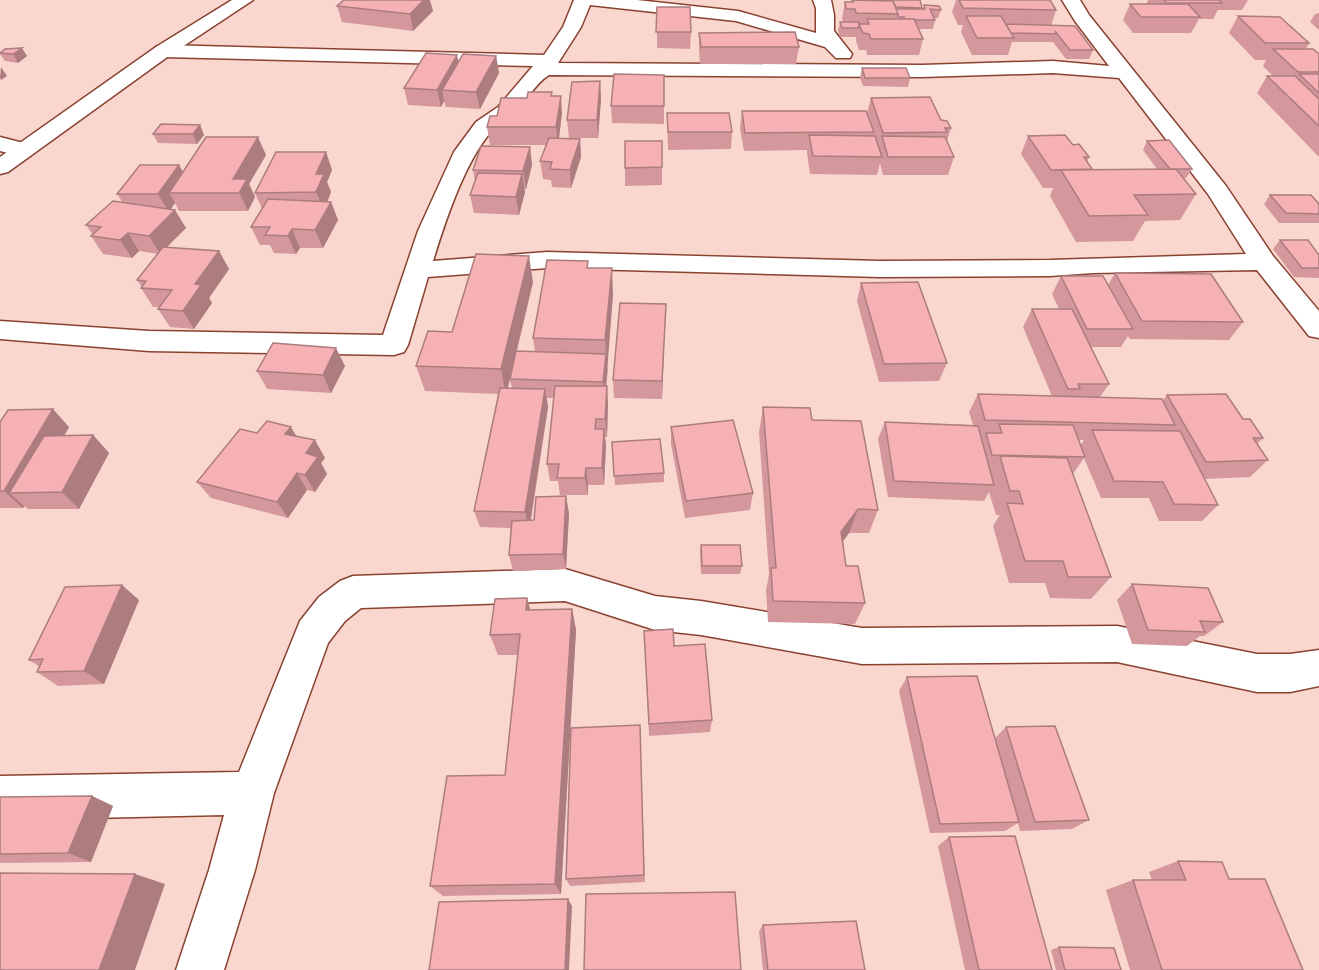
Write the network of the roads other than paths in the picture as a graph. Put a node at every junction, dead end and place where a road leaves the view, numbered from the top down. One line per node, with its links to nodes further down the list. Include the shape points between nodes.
1 (244, 0): 7 (street)
2 (583, 0): 8 (street, via 572,27)
3 (588, 0): 6 (street, via 738,16)
4 (822, 0): 6 (street, via 824,34)
5 (1071, 0): 10 (street)
6 (830, 43): 9 (street)
7 (163, 51): 8 (street, via 540,60); 12 (street)
8 (545, 69): 9 (street); 15 (street, via 532,77 465,152 430,231)
9 (863, 70): 10 (street, via 1053,67)
10 (1127, 74): 14 (street, via 1218,191)
11 (0, 144): 12 (street)
12 (23, 150): 13 (street)
13 (0, 167)
14 (1264, 262): 15 (street, via 880,269 547,260); 16 (street)
15 (418, 270): 17 (street, via 394,345 149,341)
16 (1319, 329)
17 (0, 330)
18 (1319, 668): 19 (street, via 1257,673 1117,644 862,646 655,613 565,585 353,592 332,609 313,633)
19 (252, 793): 20 (street); 21 (street)
20 (0, 798)
21 (200, 970)

